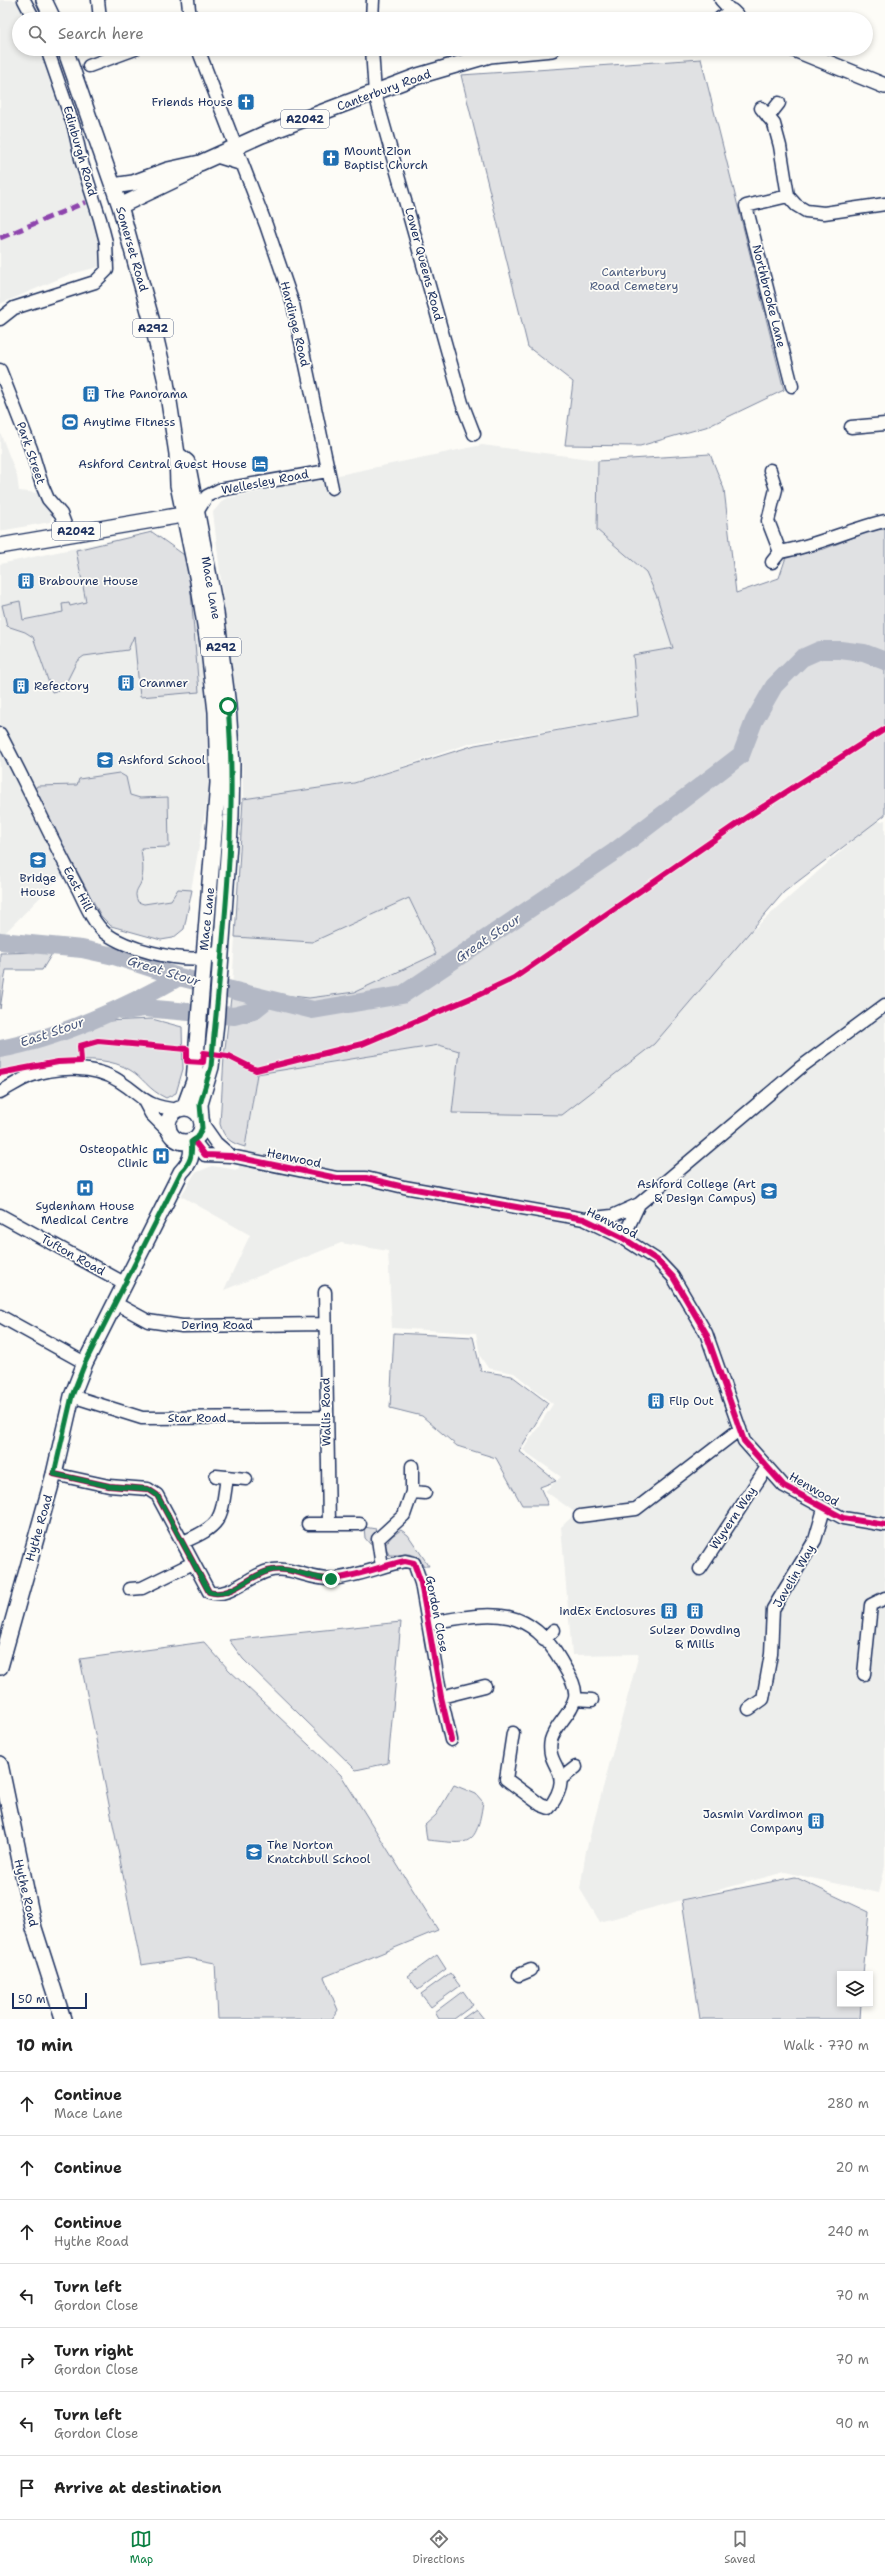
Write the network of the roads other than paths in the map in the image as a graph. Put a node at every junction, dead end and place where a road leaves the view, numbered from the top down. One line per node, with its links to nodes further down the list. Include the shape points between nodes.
1 (24, 0): 7 (street)
2 (44, 0): 8 (main road)
3 (98, 0): 9 (street)
4 (188, 0): 10 (street)
5 (373, 0): 11 (street)
6 (721, 0): 12 (street)
7 (30, 12)
8 (50, 12)
9 (99, 12)
10 (189, 12)
11 (372, 12)
12 (728, 12)
13 (49, 56): 32 (street, Edinburgh Road, via 74,127 108,254 107,270 95,282 14,308)
14 (67, 56): 28 (main road, Somerset Road / A292)
15 (101, 56): 20 (street)
16 (201, 56): 24 (street, Hardinge Road)
17 (372, 56): 22 (street, Lower Queens Road)
18 (487, 56): 22 (main road, Canterbury Road / A2042, via 418,76)
19 (811, 56): 21 (main road)
20 (89, 66)
21 (885, 86)
22 (375, 94): 24 (main road, Canterbury Road / A2042); 37 (street, Lower Queens Road, via 462,403)
23 (779, 103): 29 (street, via 765,112 774,124)
24 (235, 147): 25 (main road, Canterbury Road / A2042); 27 (street, Hardinge Road)
25 (215, 156): 26 (main road, Canterbury Road / A2042); 27 (street)
26 (200, 163): 28 (main road, Canterbury Road / A2042, via 168,170 134,183); 31 (main road, Canterbury Road / A2042, via 187,174)
27 (241, 164): 39 (street, Hardinge Road, via 266,225 293,304)
28 (113, 186): 31 (main road, Somerset Road / A292)
29 (788, 196): 30 (street, via 806,211 824,213); 34 (street, Northbrooke Lane, via 746,206)
30 (885, 204)
31 (120, 206): 41 (main road, Somerset Road / A292, via 166,382 177,454 176,472)
32 (0, 319)
33 (0, 370): 43 (street, Park Street, via 31,449 42,485 48,499 61,514)
34 (792, 386)
35 (885, 424): 36 (street)
36 (851, 427)
37 (474, 434)
38 (770, 470): 45 (street, via 776,489 768,521)
39 (327, 471): 40 (street, Hardinge Road); 41 (street, Wellesley Road, via 219,490 207,496)
40 (332, 488)
41 (191, 513): 43 (main road, A2042); 48 (main road, Mace Lane / A292, via 216,613 232,748 231,816); 49 (main road, Mace Lane / A292, via 218,741 216,813)
42 (885, 521): 45 (street, via 856,528 823,542)
43 (68, 532): 44 (main road, A2042)
44 (0, 546)
45 (780, 552): 46 (street)
46 (772, 562)
47 (0, 734): 49 (street, East Hill, via 67,869 92,916 105,932 130,946)
48 (222, 951): 49 (street, East Hill); 54 (main road, Mace Lane / A292, via 211,1067 200,1104)
49 (203, 964): 53 (main road, Mace Lane / A292, via 194,1081)
50 (885, 1005): 59 (street, Henwood, via 801,1067)
51 (0, 1092): 52 (street, via 30,1076 46,1071 95,1071 120,1081)
52 (144, 1101): 53 (street, via 155,1106); 55 (street, via 151,1114)
53 (181, 1109): 54 (main road, via 194,1110); 55 (main road, via 170,1117)
54 (202, 1120): 55 (main road, via 201,1133); 57 (street, Henwood, via 216,1143)
55 (183, 1139): 56 (street); 58 (main road, Hythe Road, via 193,1152)
56 (205, 1155): 57 (street, Henwood); 58 (street)
57 (231, 1156): 61 (street, Henwood, via 337,1178 366,1178)
58 (184, 1169): 63 (main road, Hythe Road)
59 (638, 1204): 61 (street, Henwood, via 612,1216); 62 (street, Henwood)
60 (0, 1214): 63 (street, Tufton Road)
61 (584, 1219): 62 (street, Henwood)
62 (623, 1238): 71 (street, Henwood, via 657,1260 673,1277 686,1297 706,1333)
63 (126, 1284): 65 (main road, Hythe Road)
64 (328, 1296): 67 (street, Wallis Road)
65 (115, 1303): 67 (street, Dering Road, via 148,1321 182,1326); 68 (main road, Hythe Road)
66 (0, 1316): 68 (street)
67 (325, 1324): 70 (street, Wallis Road)
68 (85, 1363): 69 (main road, Hythe Road)
69 (72, 1396): 70 (street, Star Road, via 142,1418); 74 (main road, Hythe Road)
70 (326, 1417): 81 (street, Wallis Road)
71 (740, 1429): 73 (street, Henwood, via 744,1441); 79 (street, via 636,1509)
72 (412, 1466): 76 (street)
73 (767, 1467): 78 (street, Henwood, via 784,1486); 87 (street, Wyvern Way)
74 (54, 1474): 84 (street, Gordon Close, via 116,1487 148,1489 157,1495 163,1504); 93 (main road, Hythe Road)
75 (246, 1479): 84 (street, via 221,1476 219,1519 212,1528)
76 (412, 1492): 77 (street); 86 (street, via 401,1520 378,1539)
77 (425, 1493)
78 (824, 1509): 83 (street, Henwood, via 843,1518); 99 (street, Javelin Way, via 815,1540 773,1609 771,1654 763,1699)
79 (580, 1516)
80 (308, 1524): 81 (street)
81 (329, 1524): 82 (street)
82 (360, 1524)
83 (885, 1525)
84 (183, 1542): 85 (street, Gordon Close)
85 (193, 1563): 86 (street, Gordon Close, via 209,1592 216,1594 226,1592 266,1571 279,1569 331,1579); 88 (street, via 142,1588)
86 (382, 1567): 90 (street, Gordon Close, via 405,1560 414,1563 421,1583)
87 (700, 1569)
88 (130, 1588)
89 (885, 1598): 94 (street, via 871,1605)
90 (428, 1624): 92 (street, via 476,1615 499,1614 534,1629); 96 (street, Gordon Close)
91 (554, 1630): 92 (street)
92 (544, 1640): 97 (street, via 556,1653 573,1682)
93 (0, 1667)
94 (864, 1674)
95 (485, 1686): 96 (street)
96 (441, 1697): 101 (street, Gordon Close)
97 (575, 1699): 98 (street); 104 (street, via 551,1740 552,1756)
98 (592, 1700)
99 (749, 1709)
100 (514, 1733): 104 (street, via 506,1779 540,1805 549,1808 561,1786)
101 (451, 1740)
102 (0, 1764): 105 (main road, Hythe Road, via 34,1928)
103 (576, 1767): 104 (street)
104 (562, 1778)
105 (63, 2019)

